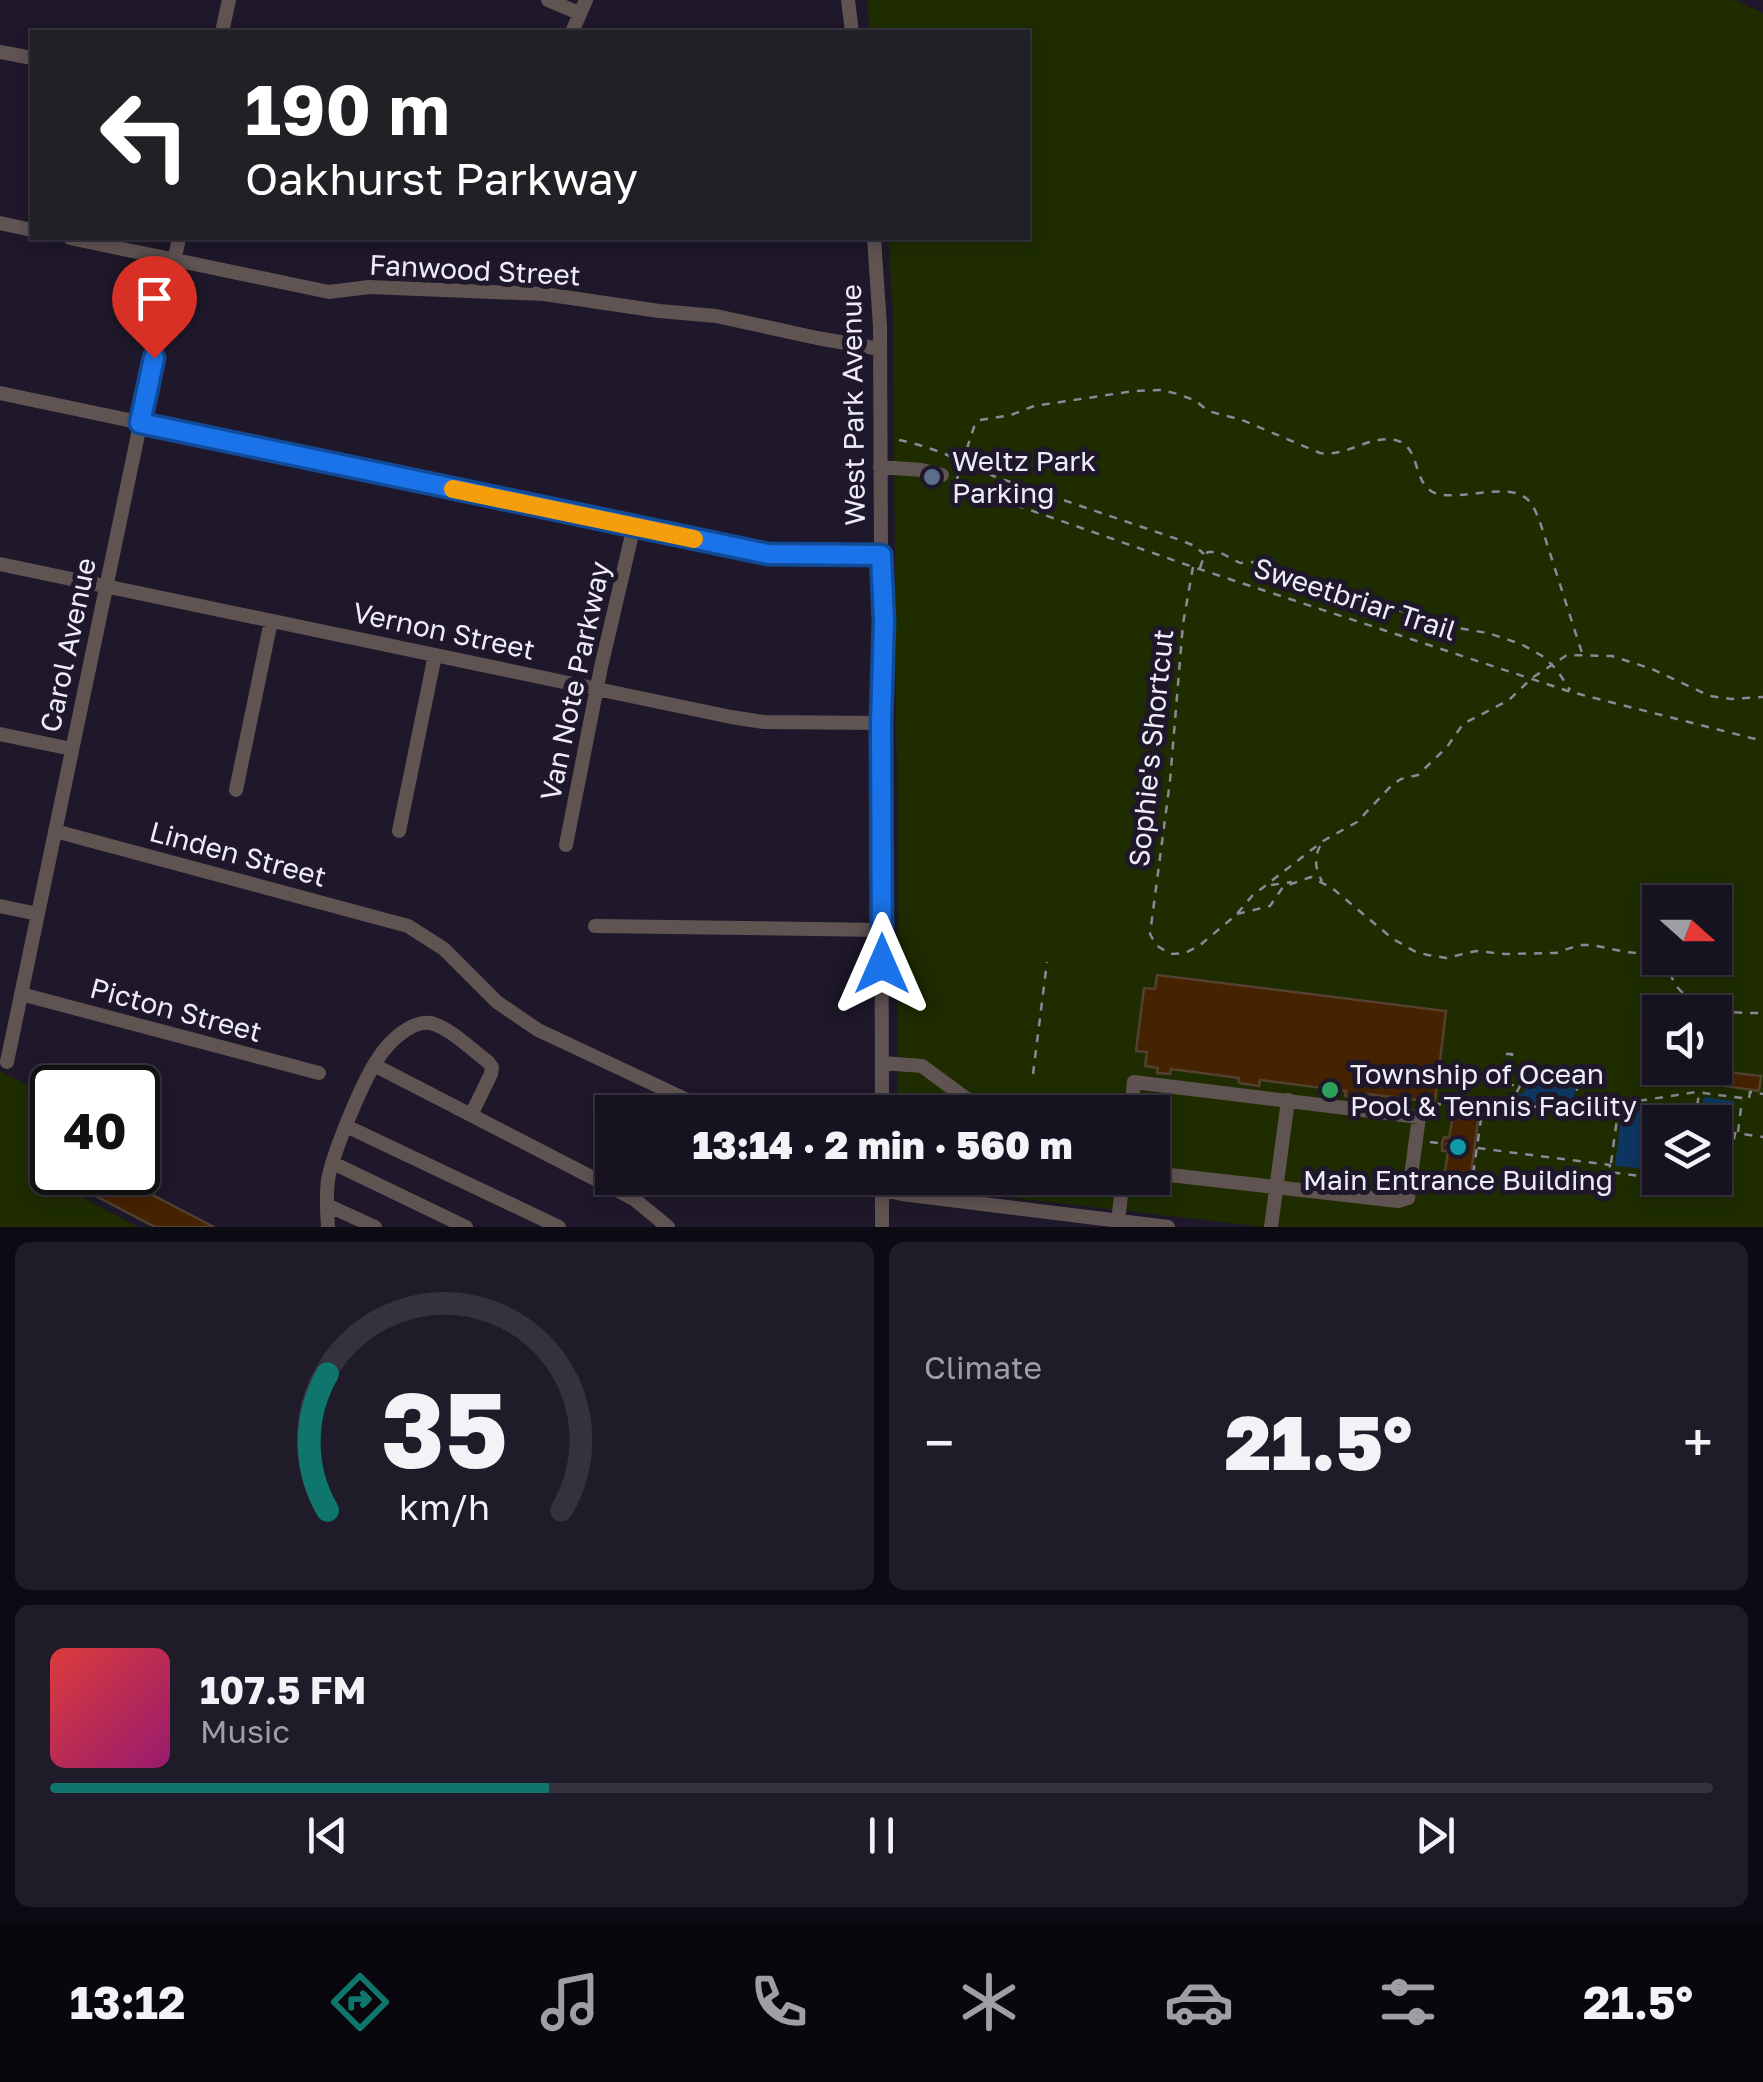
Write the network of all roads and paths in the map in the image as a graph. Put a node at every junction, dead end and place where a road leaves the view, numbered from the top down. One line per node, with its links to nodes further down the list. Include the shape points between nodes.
1 (229, 0): 5 (street)
2 (548, 0): 4 (street)
3 (848, 0): 7 (street)
4 (583, 7): 6 (street)
5 (222, 30)
6 (573, 30)
7 (852, 30)
8 (0, 52): 9 (street)
9 (30, 58)
10 (0, 223): 11 (street)
11 (30, 230)
12 (80, 240): 15 (street, Fanwood Street)
13 (179, 240): 15 (street, Carol Avenue)
14 (874, 240): 16 (street, West Park Avenue)
15 (174, 259): 16 (street, Fanwood Street, via 329,292 369,287 544,294 716,316); 18 (street, Carol Avenue)
16 (880, 348): 21 (street, West Park Avenue)
17 (0, 394): 18 (street)
18 (140, 423): 24 (street); 30 (street, Carol Avenue)
19 (900, 440): 20 (path)
20 (962, 462): 23 (path); 26 (path, via 1180,540); 33 (path, via 980,420 1150,390 1178,394 1334,455 1394,440 1407,446 1424,485 1434,492 1504,492 1527,499)
21 (880, 467): 22 (street); 25 (street, West Park Avenue)
22 (942, 475): 23 (path, Sweetbriar Trail)
23 (957, 481): 28 (path, Sweetbriar Trail)
24 (634, 526): 25 (street, via 768,554); 36 (street, Van Note Parkway)
25 (881, 555): 39 (street, West Park Avenue)
26 (1205, 555): 29 (path); 34 (path, via 1212,550 1290,579 1329,581 1357,601 1506,638)
27 (0, 564): 30 (street, Vernon Street)
28 (1193, 567): 29 (path, Sweetbriar Trail); 53 (path, Sophie's Shortcut, via 1150,934 1164,952 1184,953)
29 (1200, 569): 35 (path, Sweetbriar Trail)
30 (106, 587): 31 (street, Vernon Street); 42 (street, Carol Avenue)
31 (271, 621): 32 (street, Vernon Street); 43 (street)
32 (435, 654): 36 (street, Vernon Street); 45 (street)
33 (1583, 654): 34 (path); 38 (path, via 1612,656 1710,696)
34 (1551, 664): 35 (path); 37 (path)
35 (1532, 678): 37 (path, Sweetbriar Trail); 46 (path, via 1509,700 1463,724 1418,774 1396,782 1357,822)
36 (598, 689): 39 (street, Vernon Street, via 764,722); 47 (street, Van Note Parkway)
37 (1571, 692): 41 (path, Sweetbriar Trail)
38 (1763, 697)
39 (881, 723): 55 (street, West Park Avenue)
40 (0, 734): 42 (street)
41 (1763, 741)
42 (72, 750): 44 (street, Carol Avenue)
43 (236, 790)
44 (55, 831): 52 (street, Carol Avenue); 70 (street, Linden Street, via 408,926 444,948 497,1002 538,1030)
45 (399, 831)
46 (1323, 841): 49 (path, via 1316,860); 50 (path)
47 (566, 845)
48 (1298, 881): 49 (path); 50 (path); 53 (path, via 1279,891 1270,906)
49 (1323, 882): 56 (path, via 1393,939 1428,955 1556,953 1592,944)
50 (1264, 886): 53 (path)
51 (0, 906): 52 (street)
52 (38, 914): 59 (street, Carol Avenue)
53 (1236, 914)
54 (596, 926): 55 (street)
55 (882, 930): 63 (street, West Park Avenue)
56 (1642, 954)
57 (1047, 962): 66 (path)
58 (1670, 975): 60 (path, via 1693,999 1718,1011)
59 (21, 994): 62 (street, Carol Avenue); 65 (street, Picton Street)
60 (1763, 1014)
61 (1506, 1054): 67 (path, via 1512,1054 1510,1084)
62 (7, 1062)
63 (882, 1063): 71 (street, West Park Avenue); 72 (street, via 922,1066)
64 (374, 1065): 80 (street); 80 (street, via 412,1026 443,1028 492,1067); 81 (street)
65 (319, 1073)
66 (1033, 1074)
67 (1520, 1088): 78 (path); 78 (path, via 1522,1072 1578,1080 1574,1112)
68 (1700, 1092): 74 (path); 77 (path); 77 (path, via 1696,1113)
69 (1763, 1094): 74 (path)
70 (678, 1095)
71 (882, 1095)
72 (960, 1095)
73 (1132, 1095): 75 (street, via 1134,1082)
74 (1742, 1098): 82 (path)
75 (1288, 1100): 91 (street); 91 (street, via 1419,1117 1408,1198)
76 (1433, 1103): 79 (path)
77 (1619, 1104): 88 (path)
78 (1513, 1107): 79 (path, via 1502,1115)
79 (1482, 1112): 85 (path)
80 (471, 1115): 102 (street, via 634,1199)
81 (346, 1126): 87 (street); 101 (street)
82 (1738, 1134): 83 (path); 86 (path)
83 (1763, 1137)
84 (1428, 1142): 85 (path)
85 (1477, 1148): 88 (path); 92 (path)
86 (1732, 1154)
87 (333, 1164): 96 (street); 100 (street)
88 (1610, 1165): 90 (path, via 1610,1172)
89 (1170, 1175): 91 (street)
90 (1642, 1176)
91 (1276, 1188): 105 (street)
92 (1471, 1189)
93 (882, 1195): 103 (street)
94 (910, 1195): 97 (street)
95 (1121, 1195): 97 (street)
96 (327, 1204): 98 (street); 99 (street)
97 (1118, 1221): 104 (street)
98 (328, 1227)
99 (375, 1227)
100 (466, 1227)
101 (559, 1227)
102 (668, 1227)
103 (882, 1227)
104 (1168, 1227)
105 (1271, 1227)

